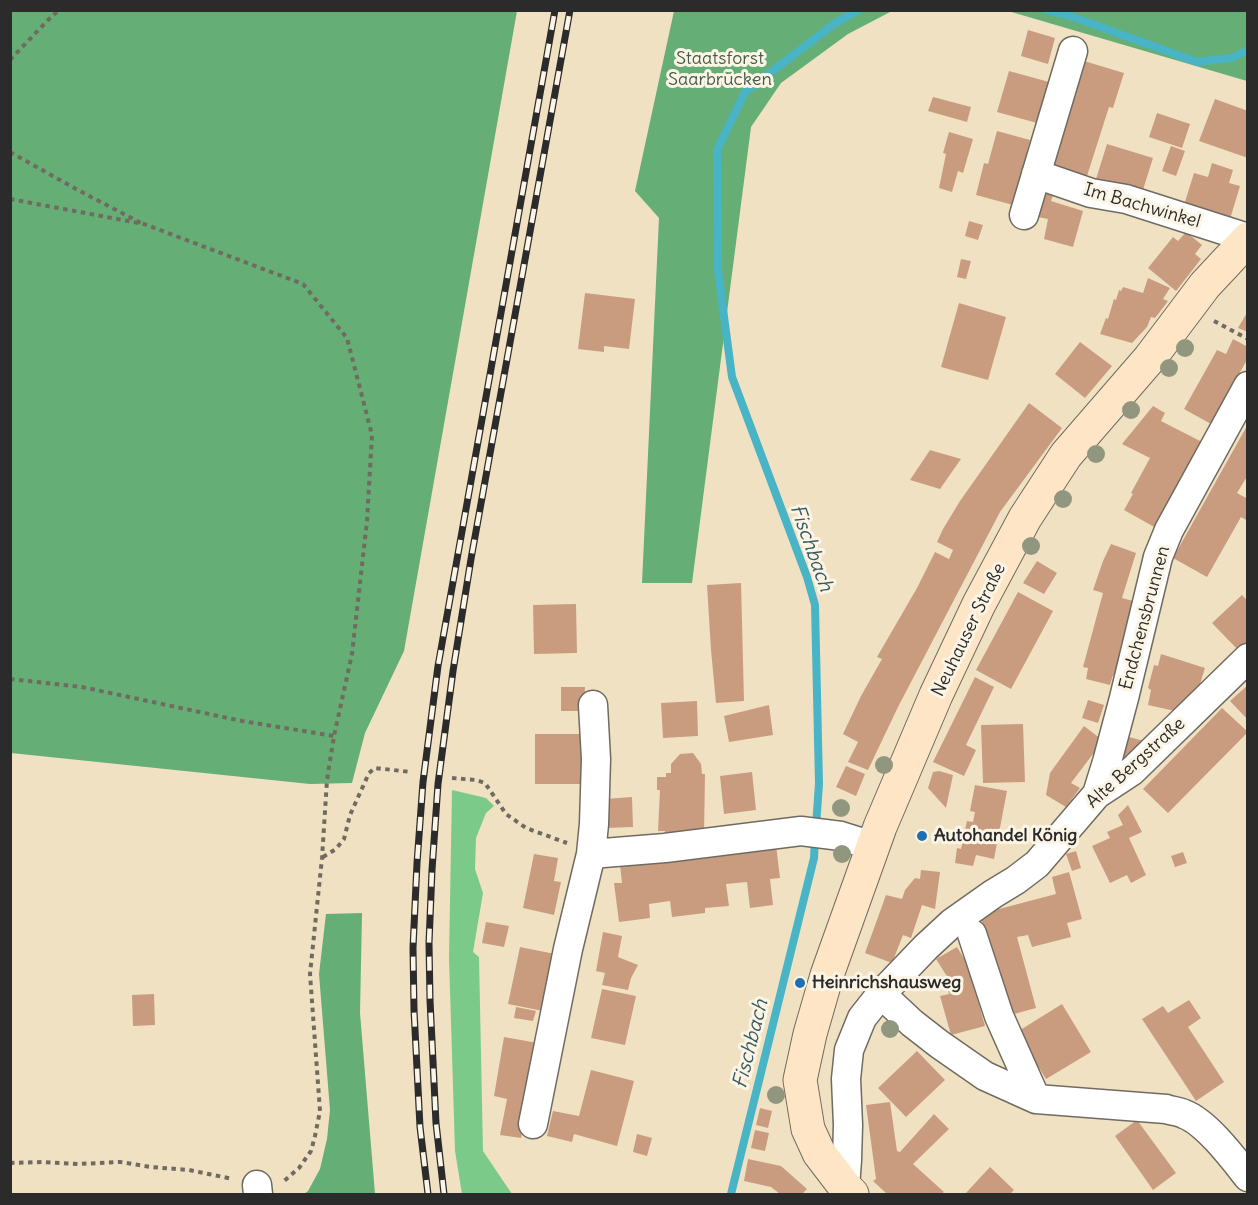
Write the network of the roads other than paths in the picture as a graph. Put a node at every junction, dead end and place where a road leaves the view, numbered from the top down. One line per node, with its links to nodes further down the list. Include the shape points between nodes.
1 (1072, 51): 2 (street)
2 (1036, 174): 3 (street); 4 (street, Im Bachwinkel)
3 (1024, 215)
4 (1248, 238): 9 (main road, Neuhauser Straße, via 1066,455 1025,518 936,695)
5 (1248, 386): 8 (street, Endchensbrunnen, via 1158,557)
6 (1248, 658): 8 (street, Alte Bergstraße, via 1132,771)
7 (593, 705): 10 (street, via 596,759)
8 (1097, 794): 12 (street, Alte Bergstraße, via 1038,864 952,923)
9 (873, 846): 10 (street, via 814,832); 16 (main road, Neuhauser Straße, via 826,975 800,1080 808,1129 819,1153)
10 (591, 854): 14 (street)
11 (972, 934): 13 (street, via 999,1016)
12 (881, 994): 13 (street, via 912,1023 985,1076); 16 (street, Alte Bergstraße, via 862,1018 849,1050)
13 (1036, 1099): 15 (street, via 1166,1109 1185,1114 1202,1125)
14 (533, 1124)
15 (1248, 1177)
16 (848, 1191)

